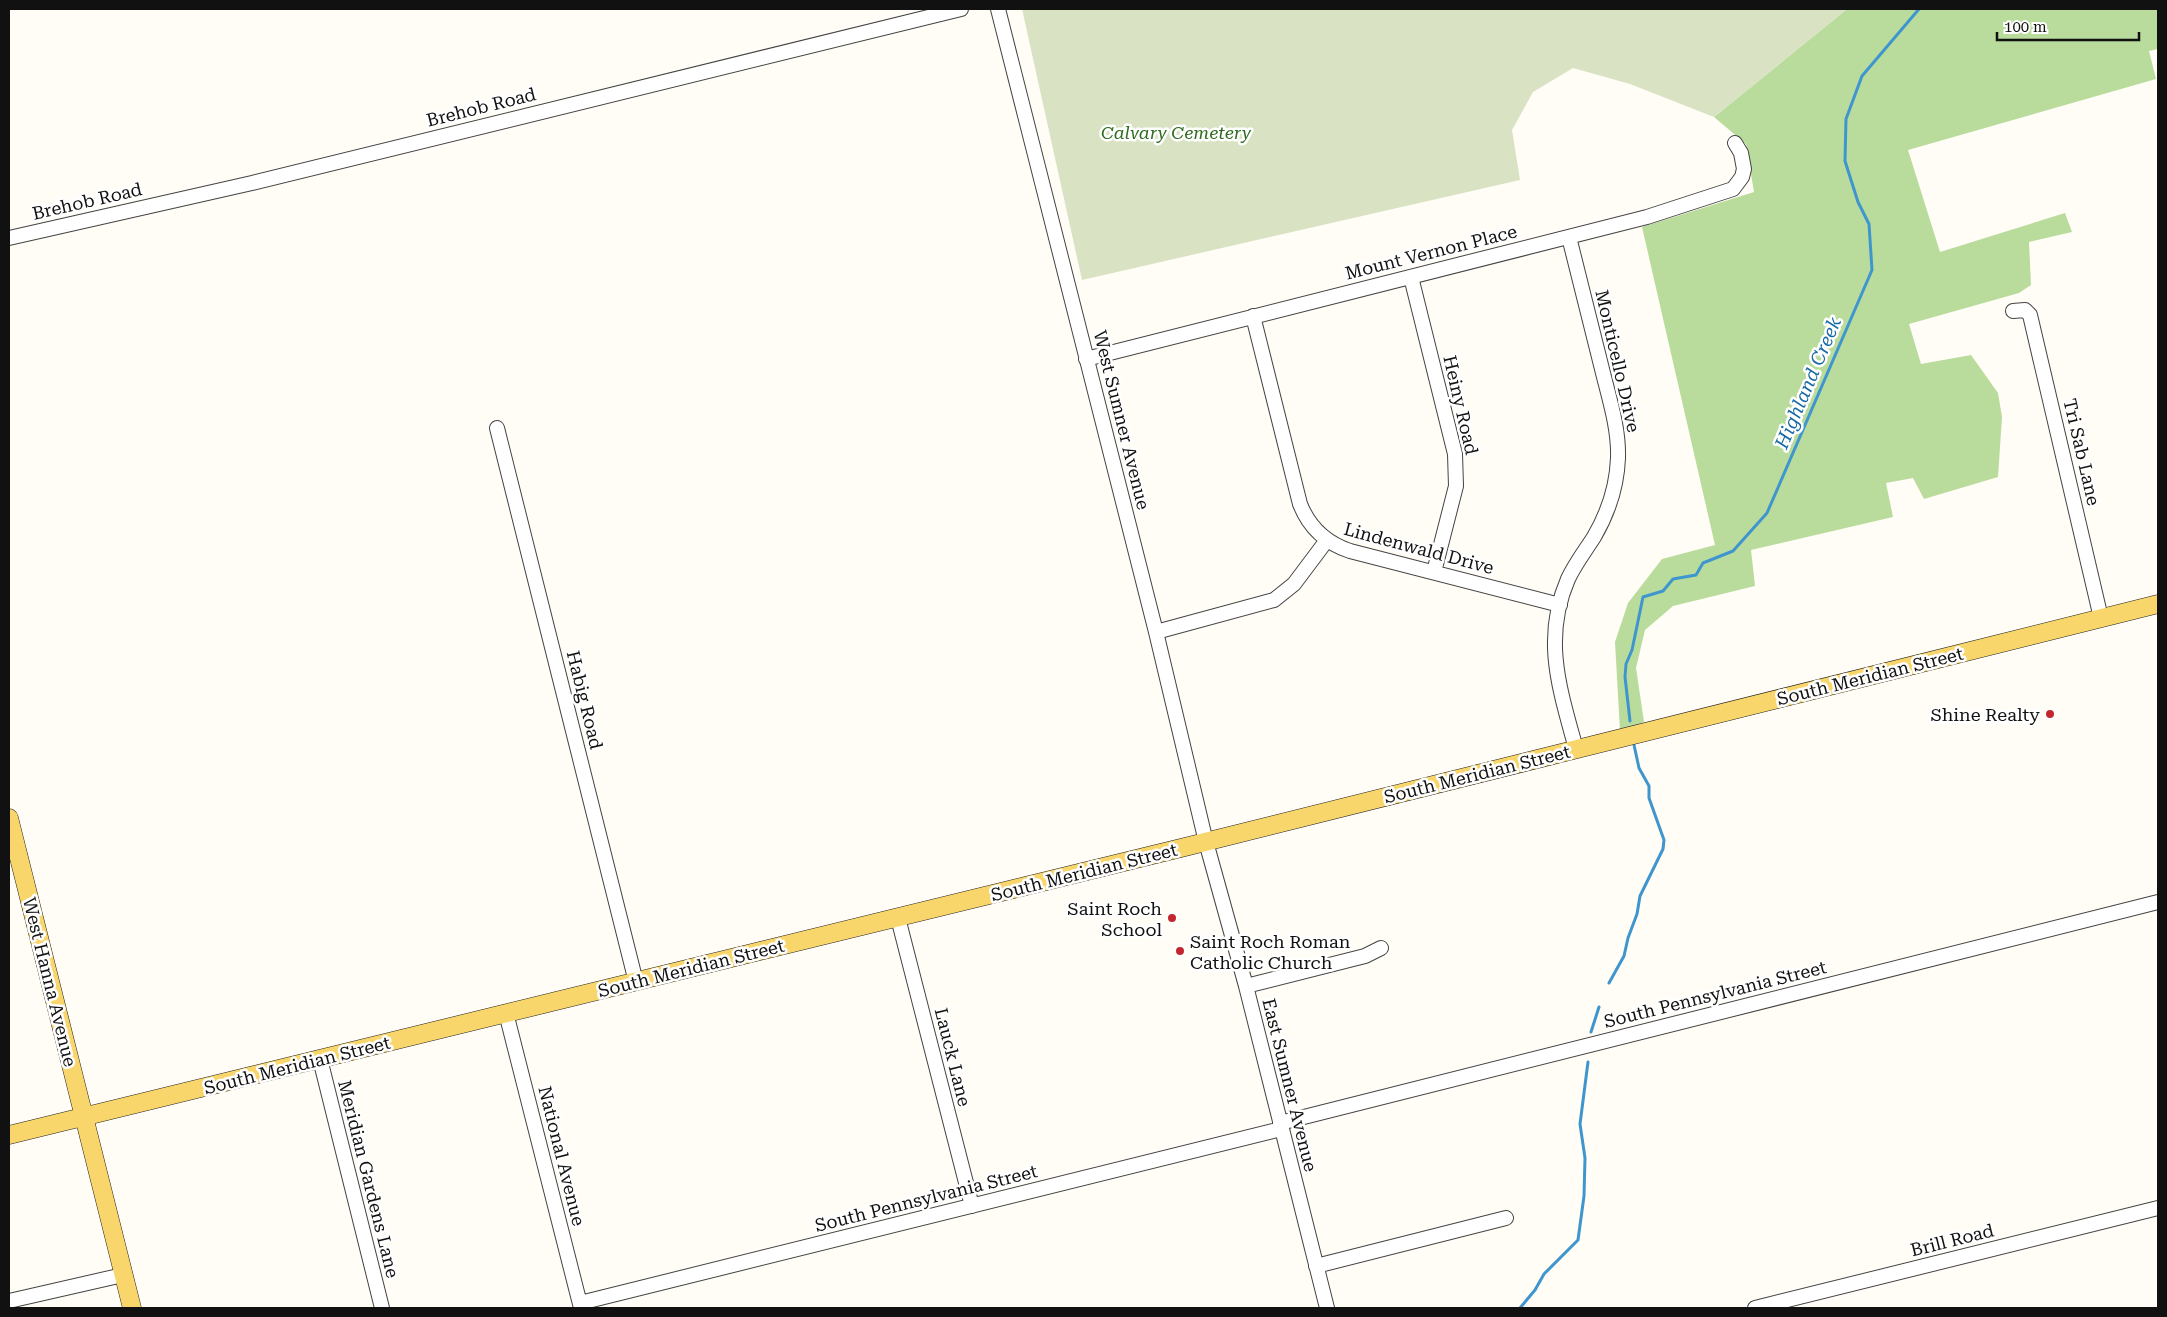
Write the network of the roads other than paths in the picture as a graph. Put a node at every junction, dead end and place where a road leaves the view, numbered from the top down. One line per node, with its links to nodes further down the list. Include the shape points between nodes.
1 (960, 9): 5 (street, Brehob Road, via 252,183)
2 (998, 9): 9 (street, West Sumner Avenue)
3 (1735, 143): 4 (street, Mount Vernon Place, via 1744,169 1733,189 1647,217)
4 (1569, 237): 6 (street, Mount Vernon Place); 14 (street, Monticello Drive, via 1614,419 1618,458 1606,514 1568,580)
5 (9, 238)
6 (1411, 277): 8 (street, Mount Vernon Place); 12 (street, Heiny Road, via 1455,454 1456,486)
7 (2012, 311): 15 (street, Tri Sab Lane, via 2025,310 2030,315)
8 (1253, 316): 9 (street, Mount Vernon Place); 11 (street, Lindenwald Drive, via 1300,504 1308,520)
9 (1086, 359): 16 (street, West Sumner Avenue)
10 (497, 428): 23 (street, Habig Road)
11 (1327, 540): 12 (street, Lindenwald Drive, via 1350,551); 16 (street, via 1287,592 1274,600)
12 (1434, 572): 14 (street, Lindenwald Drive)
13 (2158, 604): 15 (main road, South Meridian Street)
14 (1560, 605): 17 (street, Monticello Drive, via 1554,640 1556,672)
15 (2101, 618): 17 (main road, South Meridian Street)
16 (1156, 632): 19 (street, West Sumner Avenue)
17 (1576, 749): 19 (main road, South Meridian Street)
18 (9, 818): 27 (main road, West Hanna Avenue)
19 (1206, 842): 21 (main road, South Meridian Street); 24 (street, East Sumner Avenue)
20 (2158, 902): 28 (street, South Pennsylvania Street)
21 (898, 918): 23 (main road, South Meridian Street); 30 (street, Lauck Lane)
22 (1381, 948): 24 (street, via 1365,956)
23 (636, 982): 25 (main road, South Meridian Street)
24 (1246, 986): 28 (street, East Sumner Avenue)
25 (506, 1014): 26 (main road, South Meridian Street); 36 (street, National Avenue)
26 (320, 1059): 27 (main road, South Meridian Street); 38 (street, Meridian Gardens Lane)
27 (85, 1117): 29 (main road, South Meridian Street); 34 (main road, West Hanna Avenue)
28 (1281, 1126): 30 (street, South Pennsylvania Street); 33 (street, East Sumner Avenue)
29 (9, 1136)
30 (972, 1206): 36 (street, South Pennsylvania Street)
31 (2158, 1208): 40 (street, Brill Road)
32 (1506, 1218): 33 (street)
33 (1316, 1266): 39 (street, East Sumner Avenue)
34 (124, 1274): 35 (street); 37 (main road, West Hanna Avenue)
35 (9, 1302)
36 (581, 1306)
37 (132, 1308)
38 (382, 1308)
39 (1327, 1308)
40 (1755, 1308)

